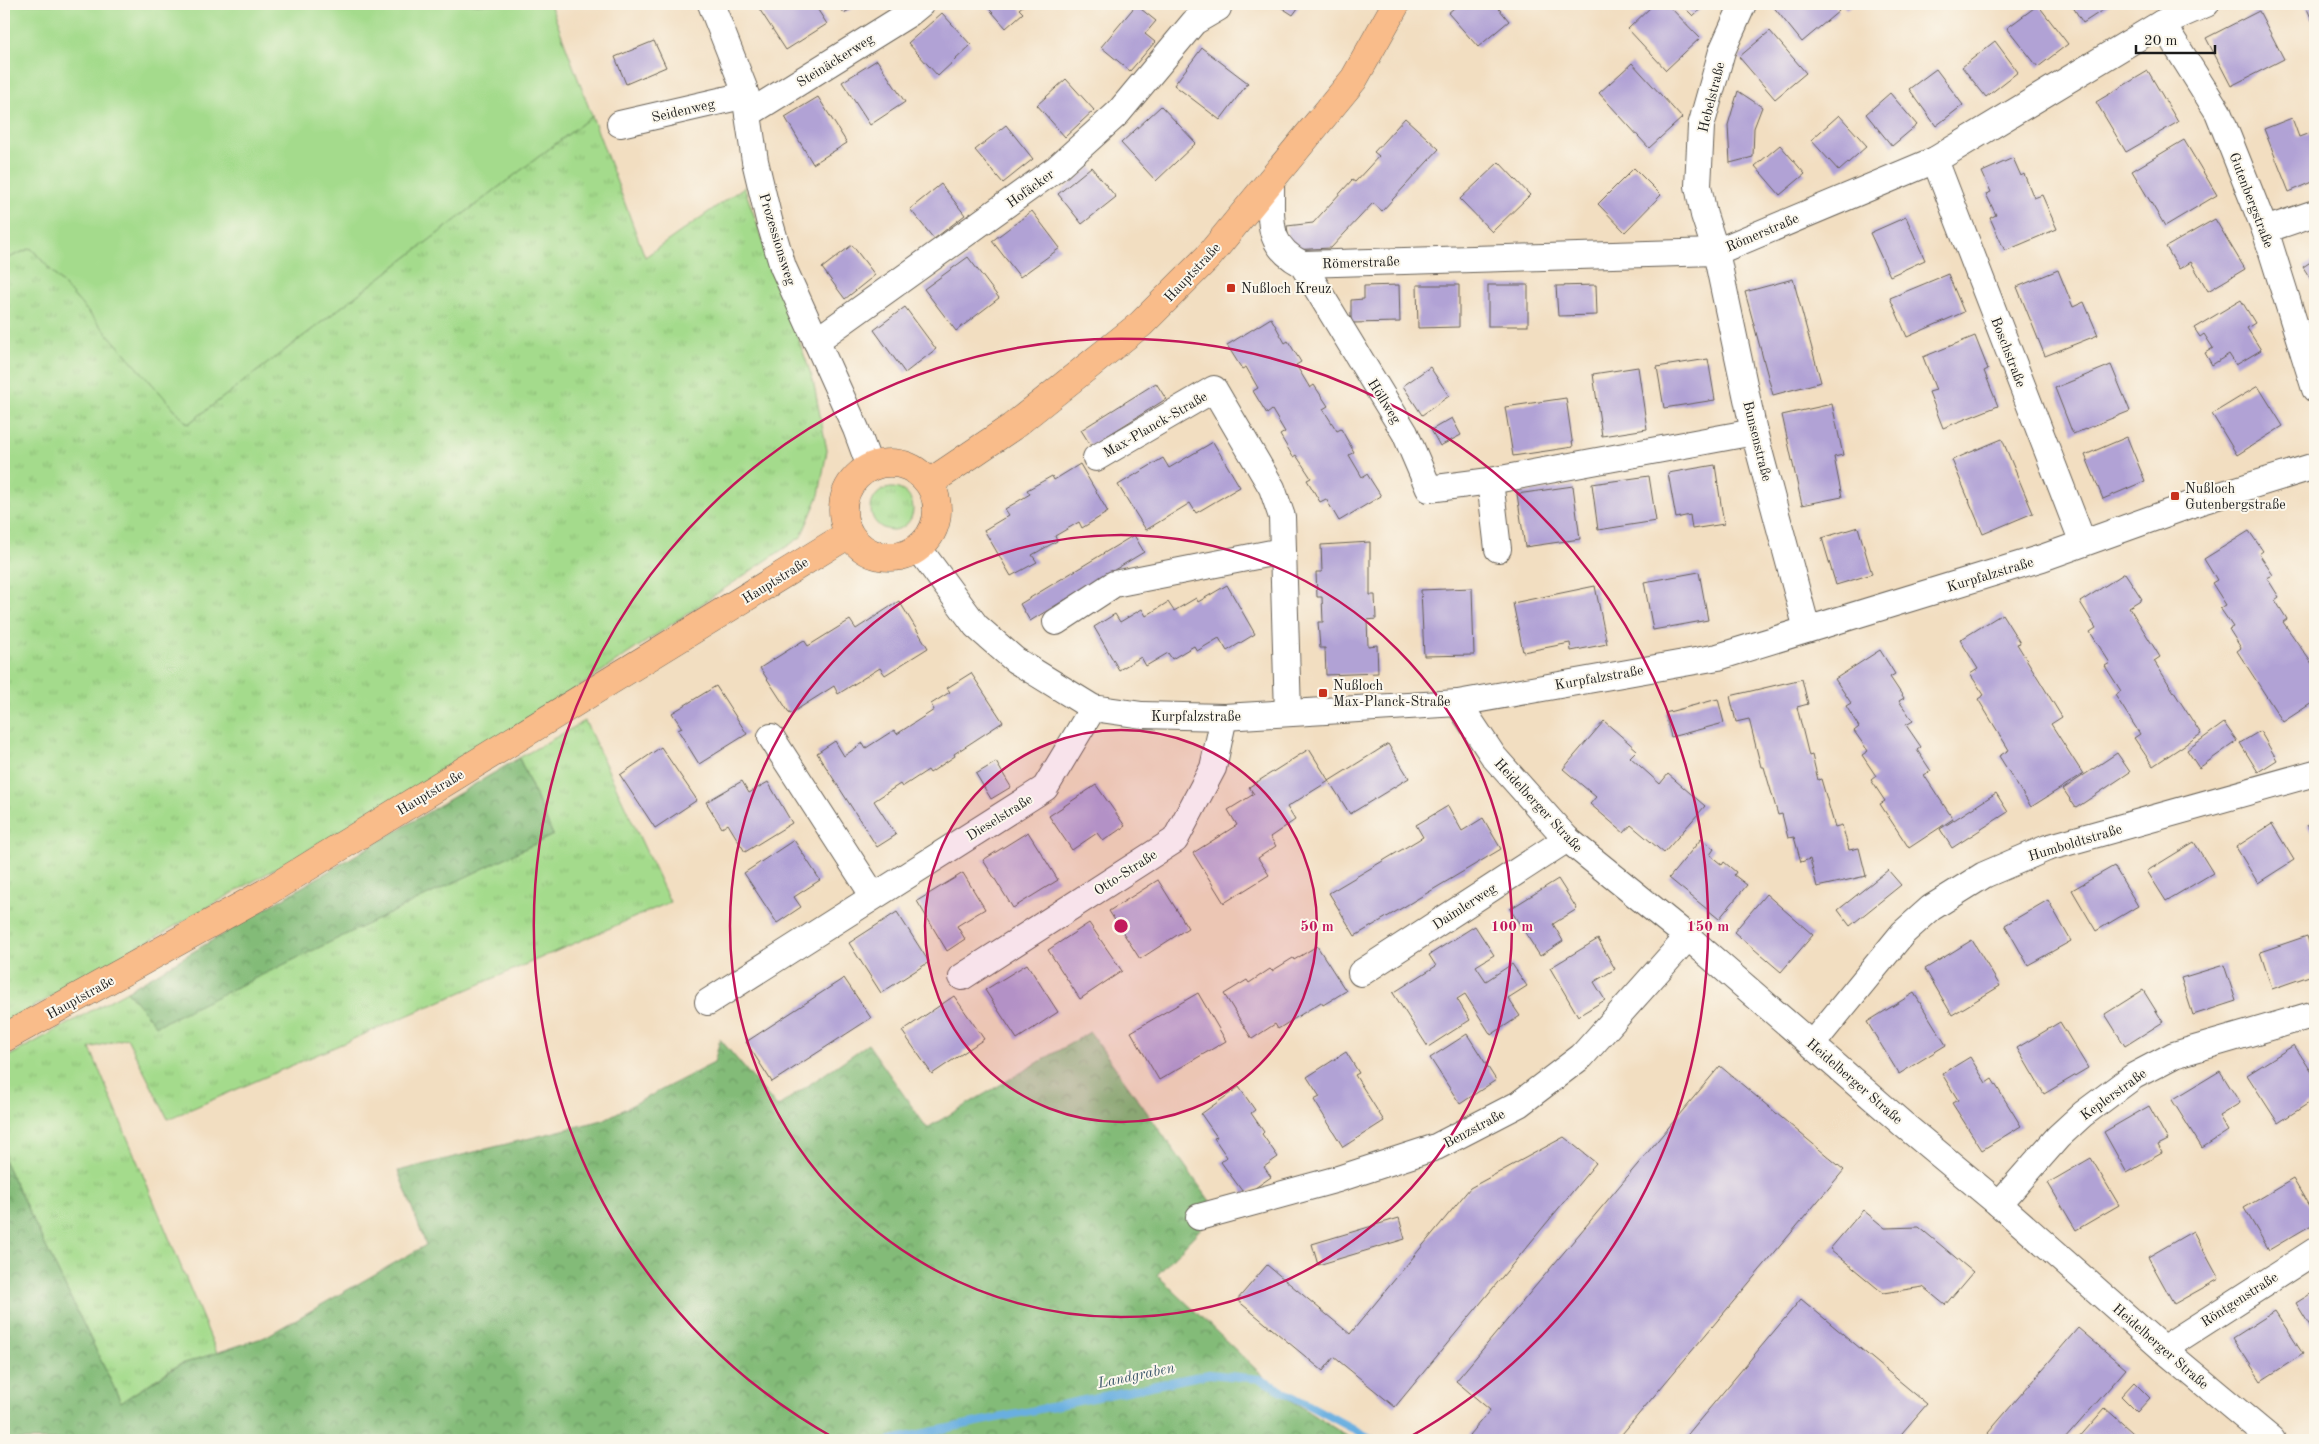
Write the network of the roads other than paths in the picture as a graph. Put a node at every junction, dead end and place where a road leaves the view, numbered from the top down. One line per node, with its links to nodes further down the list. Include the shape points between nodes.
1 (710, 4): 8 (street, Prozessionsweg)
2 (921, 4): 8 (street, Steinäckerweg)
3 (1396, 4): 11 (main road, Hauptstraße, via 1354,79)
4 (1744, 4): 14 (street, Hebelstraße, via 1722,51 1701,126 1698,186)
5 (2206, 4): 7 (street, Römerstraße)
6 (1218, 8): 16 (street, Hofäcker, via 1194,22 1118,113 1057,168)
7 (2162, 23): 10 (street, Römerstraße); 13 (street, Gutenbergstraße, via 2218,112)
8 (747, 104): 9 (street, Seidenweg); 16 (street, Prozessionsweg, via 756,161 783,267)
9 (620, 124)
10 (1934, 160): 14 (street, Römerstraße); 25 (street, Boschstraße)
11 (1271, 183): 15 (street, Römerstraße, via 1270,226 1276,242 1286,256); 23 (main road, Hauptstraße, via 1208,257 1141,324 1012,427)
12 (2315, 213): 13 (street)
13 (2265, 230): 17 (street, Gutenbergstraße)
14 (1716, 252): 15 (street, Römerstraße); 18 (street, Bunsenstraße)
15 (1302, 264): 22 (street, Höllweg, via 1405,433 1429,490)
16 (816, 341): 21 (street, Prozessionsweg)
17 (2315, 389)
18 (1754, 432): 22 (street, Höllweg); 30 (street, Bunsenstraße)
19 (1096, 458): 28 (street, Max-Planck-Straße, via 1214,389 1272,488 1282,517)
20 (2315, 466): 25 (street, Kurpfalzstraße, via 2201,501)
21 (870, 468): 23 (main road, via 880,464 902,464 922,474); 24 (main road, via 850,485 845,496 843,509)
22 (1490, 481): 27 (street)
23 (929, 483): 26 (main road, via 938,512 932,532)
24 (849, 534): 26 (main road, via 856,543 875,555 898,557); 44 (main road, Hauptstraße, via 265,893)
25 (2083, 543): 30 (street, Kurpfalzstraße)
26 (919, 548): 32 (street, Kurpfalzstraße, via 976,626 1015,660)
27 (1498, 549)
28 (1282, 551): 29 (street, via 1114,584); 33 (street, Max-Planck-Straße)
29 (1056, 622)
30 (1807, 629): 31 (street, Kurpfalzstraße, via 1718,657)
31 (1458, 703): 33 (street, Kurpfalzstraße); 37 (street, Heidelberger Straße, via 1494,756)
32 (1093, 708): 34 (street, Kurpfalzstraße, via 1142,715); 38 (street, Dieselstraße, via 1045,788)
33 (1288, 713): 34 (street, Kurpfalzstraße)
34 (1224, 717): 41 (street, Otto-Straße, via 1213,768 1175,840)
35 (771, 737): 38 (street)
36 (2315, 774): 45 (street, Humboldtstraße, via 2047,848 1984,875 1931,908 1903,933)
37 (1568, 839): 39 (street, Heidelberger Straße); 40 (street, Daimlerweg)
38 (873, 895): 42 (street, Dieselstraße)
39 (1688, 937): 45 (street, Heidelberger Straße); 47 (street, Benzstraße, via 1582,1056 1519,1104 1436,1148)
40 (1361, 973)
41 (962, 977)
42 (708, 1002)
43 (2315, 1014): 46 (street, Keplerstraße, via 2174,1055 2134,1076 2058,1137)
44 (4, 1038)
45 (1812, 1044): 46 (street, Heidelberger Straße)
46 (1999, 1204): 49 (street, Heidelberger Straße)
47 (1199, 1217)
48 (2315, 1251): 49 (street, Röntgenstraße)
49 (2163, 1349): 50 (street, Heidelberger Straße)
50 (2272, 1440)

